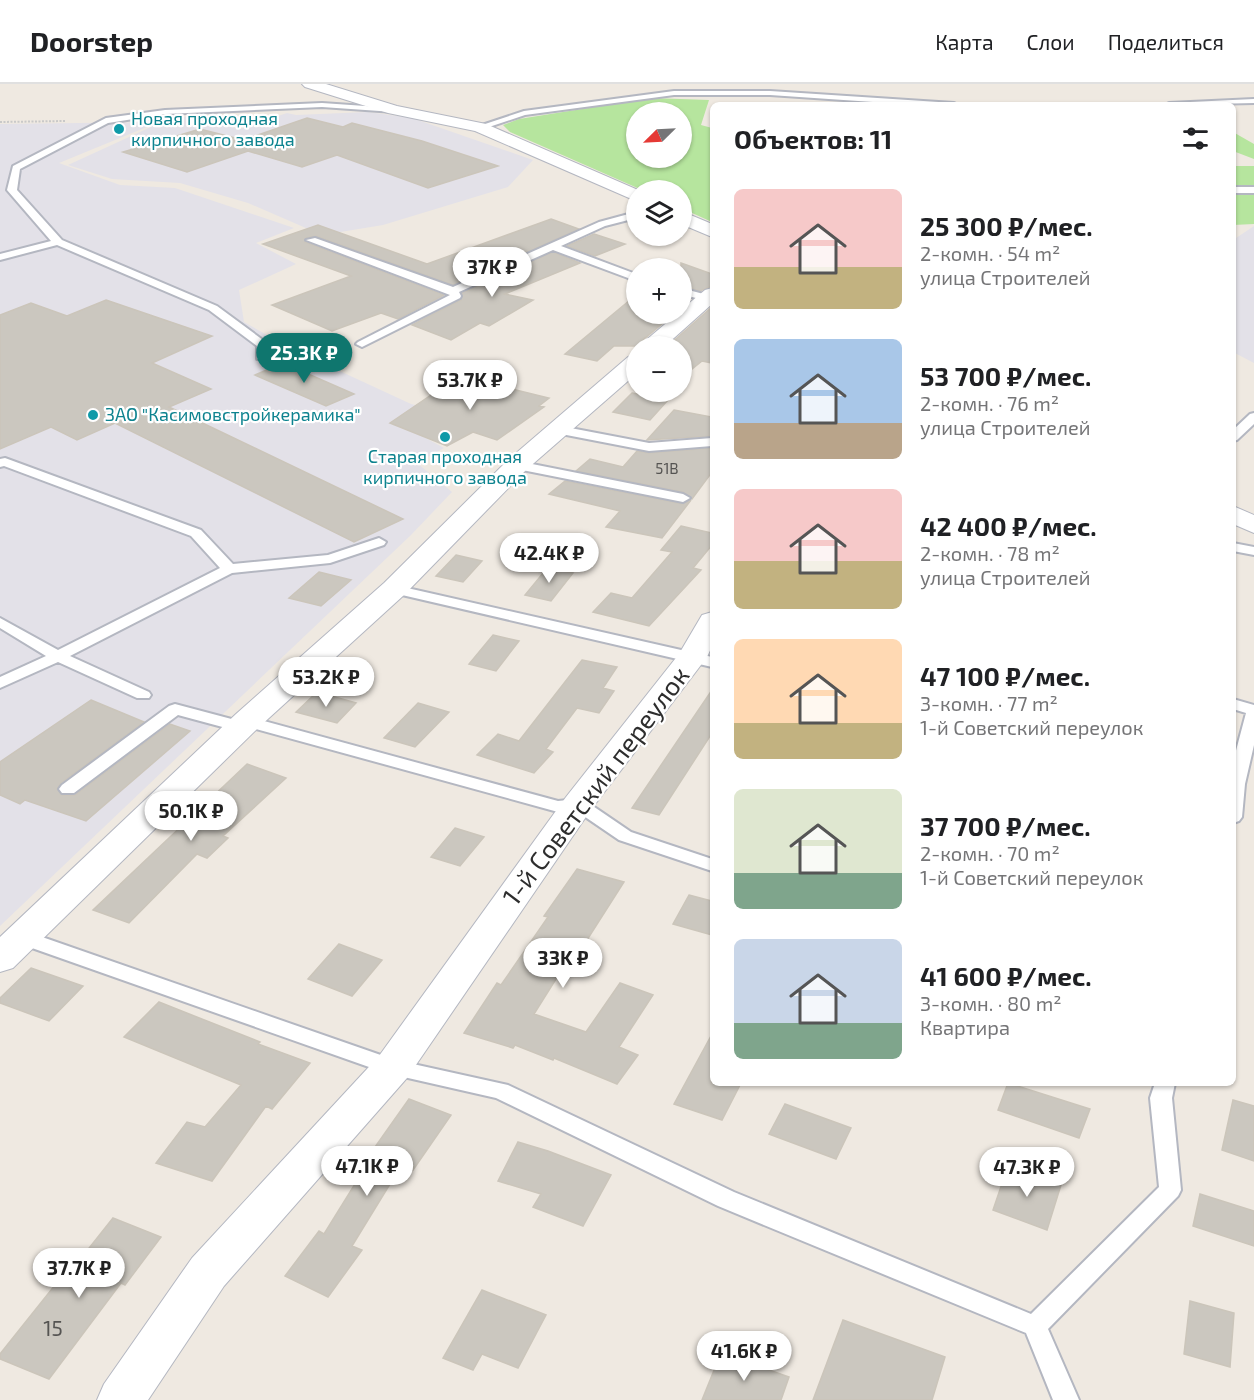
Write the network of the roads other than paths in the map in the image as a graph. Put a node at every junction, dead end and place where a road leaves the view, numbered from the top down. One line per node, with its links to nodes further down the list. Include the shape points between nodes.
1 (310, 84): 5 (street)
2 (1254, 101): 4 (lane)
3 (908, 102): 6 (lane, via 770,93 674,93 524,113)
4 (1233, 102)
5 (394, 111): 6 (street); 14 (lane, via 322,105 245,107 165,112 106,121 16,168 12,190)
6 (480, 127): 9 (street)
7 (1254, 189): 8 (lane)
8 (1236, 190)
9 (626, 192)
10 (626, 218): 15 (lane)
11 (692, 222): 12 (street)
12 (710, 230)
13 (310, 240): 18 (lane)
14 (58, 242): 16 (lane); 23 (lane, via 213,308 263,345)
15 (552, 246): 17 (lane); 18 (lane)
16 (0, 257)
17 (626, 274)
18 (453, 291): 22 (lane, via 456,296)
19 (692, 293): 20 (lane)
20 (710, 296): 21 (street)
21 (664, 336)
22 (362, 344)
23 (261, 357)
24 (626, 371): 26 (street)
25 (1254, 417): 27 (lane)
26 (560, 430): 28 (lane, via 649,447); 30 (street)
27 (1236, 434)
28 (710, 442)
29 (0, 464): 37 (lane, via 5,462 196,533)
30 (517, 465): 31 (lane); 38 (street)
31 (682, 498)
32 (1236, 516): 33 (street)
33 (1254, 525)
34 (380, 542): 37 (lane, via 330,559)
35 (1236, 548): 36 (lane)
36 (1254, 551)
37 (229, 569): 41 (lane)
38 (394, 589): 42 (lane); 47 (street)
39 (0, 622): 41 (lane)
40 (710, 629): 42 (street, 1-й Советский переулок)
41 (58, 656): 43 (lane); 44 (lane)
42 (702, 660): 50 (street, 1-й Советский переулок)
43 (0, 683)
44 (143, 695)
45 (1236, 705): 46 (lane)
46 (1254, 711): 48 (lane)
47 (244, 724): 49 (lane, via 175,709); 50 (lane, via 558,807); 52 (street)
48 (1236, 777)
49 (68, 789)
50 (578, 804): 51 (lane, via 625,836); 54 (street, 1-й Советский переулок)
51 (710, 865)
52 (22, 937): 53 (street); 54 (lane)
53 (0, 959)
54 (393, 1067): 56 (lane, via 501,1091 726,1198); 57 (street, 1-й Советский переулок, via 208,1272)
55 (1164, 1086): 56 (lane, via 1161,1098 1170,1190)
56 (1035, 1326): 58 (lane)
57 (121, 1400)
58 (1066, 1400)

